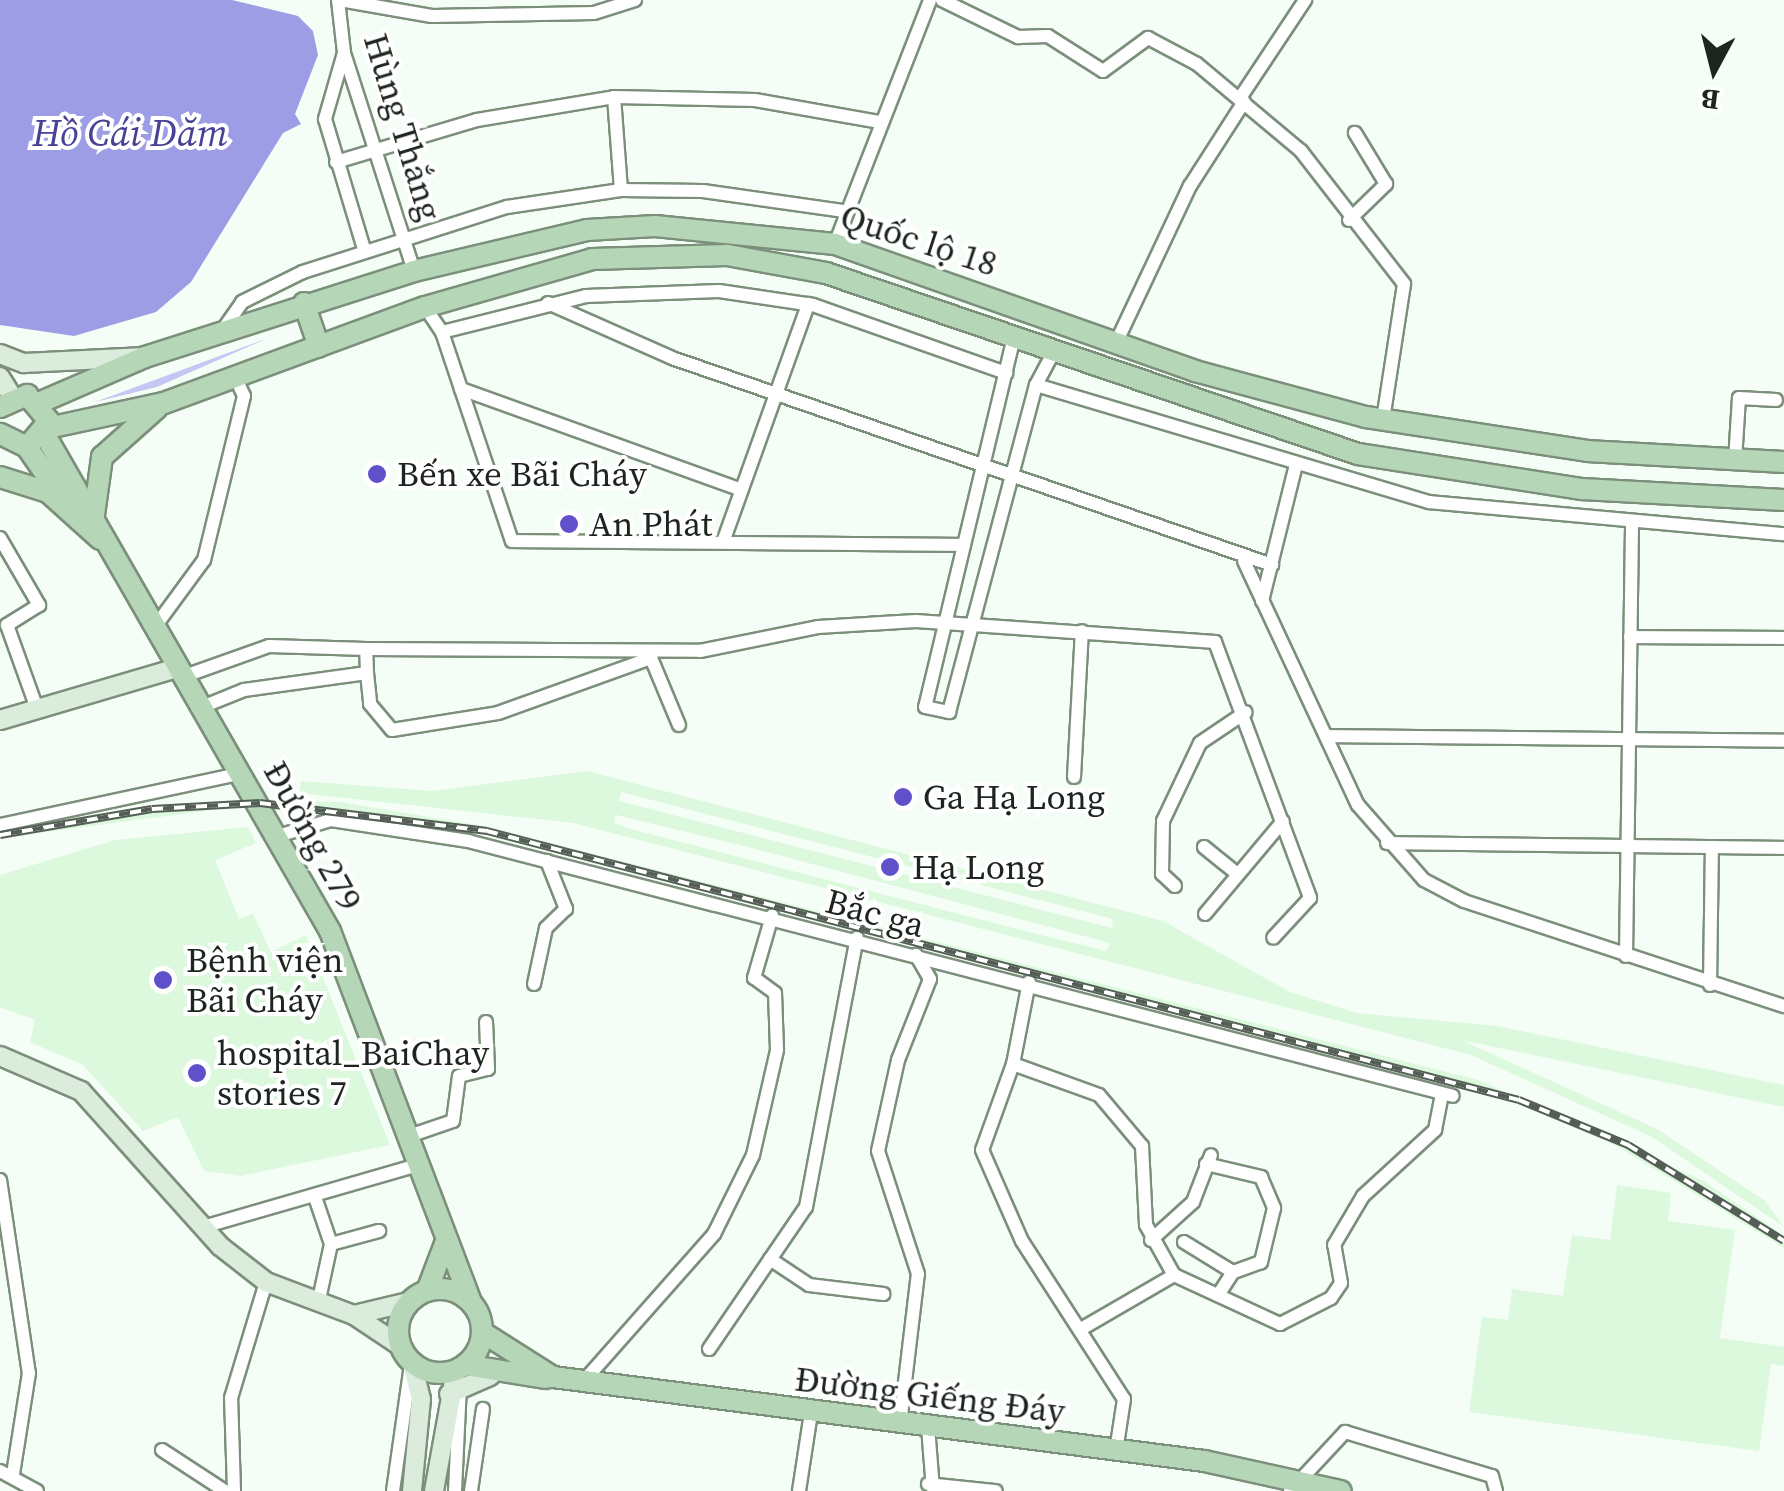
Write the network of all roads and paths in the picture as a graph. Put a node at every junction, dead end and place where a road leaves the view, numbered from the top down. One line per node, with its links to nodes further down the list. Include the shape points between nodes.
1 (339, 0): 2 (street, via 432,16 594,13); 7 (street, Hùng Thắng)
2 (635, 0)
3 (930, 0): 10 (street)
4 (942, 0): 6 (street)
5 (1305, 0): 9 (street)
6 (968, 6): 9 (street, via 1018,37 1048,36 1104,71 1148,38)
7 (344, 53): 12 (street, Hùng Thắng); 13 (street, via 325,120)
8 (614, 98): 10 (street, via 755,100); 12 (street); 14 (street)
9 (1242, 100): 16 (street, via 1301,151); 29 (street, via 1190,186)
10 (880, 122): 15 (street)
11 (1355, 133): 16 (street, via 1386,184)
12 (376, 149): 13 (street); 17 (street, Hùng Thắng)
13 (336, 162): 19 (street)
14 (620, 190): 15 (street, via 722,192); 17 (street, via 507,206)
15 (843, 211): 18 (street)
16 (1349, 220): 44 (street, via 1406,290)
17 (405, 236): 19 (street); 20 (street, Hùng Thắng)
18 (835, 244): 20 (main road, Quốc lộ 18, via 727,229 587,230); 25 (main road, Quốc lộ 18)
19 (364, 249): 26 (street, via 242,302)
20 (414, 272): 21 (main road, Quốc lộ 18)
21 (304, 303): 26 (main road, Quốc lộ 18); 30 (main road)
22 (548, 303): 23 (street, via 677,289); 27 (street); 39 (street, via 570,320)
23 (808, 304): 34 (street); 39 (street)
24 (425, 307): 27 (street); 28 (main road, Quốc lộ 18, via 592,259 727,255 826,273); 30 (main road, Quốc lộ 18)
25 (1064, 324): 29 (main road, Quốc lộ 18); 31 (main road)
26 (222, 332): 33 (main road, Quốc lộ 18)
27 (442, 332): 38 (street)
28 (1014, 341): 31 (main road, Quốc lộ 18); 34 (street)
29 (1116, 343): 44 (main road, Quốc lộ 18)
30 (319, 347): 36 (main road, Quốc lộ 18)
31 (1053, 353): 37 (street); 54 (main road, Quốc lộ 18, via 1358,454 1582,489)
32 (0, 354): 33 (main road, via 24,363)
33 (145, 357): 42 (main road, Quốc lộ 18)
34 (1006, 373): 49 (street)
35 (0, 378): 40 (main road)
36 (236, 378): 43 (main road, Quốc lộ 18); 66 (street, via 244,396 204,560)
37 (1036, 385): 50 (street); 51 (street)
38 (461, 390): 53 (street); 59 (street, via 512,540)
39 (776, 394): 49 (street); 53 (street)
40 (4, 400): 42 (main road)
41 (1776, 400): 47 (street, via 1739,398)
42 (42, 402): 45 (main road)
43 (164, 402): 45 (main road, Quốc lộ 18); 55 (main road, via 102,457)
44 (1383, 420): 47 (main road, Quốc lộ 18, via 1587,452)
45 (47, 431): 46 (main road, Quốc lộ 18); 55 (main road)
46 (10, 444): 55 (main road)
47 (1735, 460): 48 (main road, Quốc lộ 18)
48 (1784, 462)
49 (983, 466): 51 (street); 60 (street)
50 (1295, 469): 56 (street, via 1429,502); 63 (street)
51 (1012, 476): 61 (street); 67 (street)
52 (0, 477): 55 (main road, via 48,492)
53 (741, 490): 59 (street)
54 (1784, 500)
55 (85, 518): 66 (main road, Đường 279)
56 (1632, 524): 57 (street); 69 (street)
57 (1784, 534)
58 (0, 538): 62 (street)
59 (723, 542): 60 (street)
60 (964, 546): 65 (street)
61 (1244, 561): 63 (street); 64 (street)
62 (7, 562): 76 (street, via 39,606 7,625)
63 (1272, 565): 64 (street)
64 (1262, 601): 80 (street)
65 (945, 625): 67 (street); 67 (street, via 925,707 949,712); 72 (street, via 818,626 700,652)
66 (154, 628): 73 (main road, Đường 279)
67 (971, 628): 68 (street)
68 (1082, 631): 77 (street, via 1216,642); 84 (street)
69 (1630, 637): 70 (street); 81 (street)
70 (1784, 638)
71 (366, 649): 72 (street); 73 (street, via 268,646); 74 (street)
72 (649, 655): 74 (street, via 498,713 392,730 370,704); 79 (street)
73 (179, 672): 75 (main road, Đường 279); 76 (main road)
74 (366, 673): 75 (street, via 244,690)
75 (202, 707): 83 (main road, Đường 279)
76 (37, 709): 78 (main road)
77 (1246, 712): 85 (street); 95 (street, via 1200,742 1163,821 1162,874)
78 (0, 720)
79 (679, 725)
80 (1326, 736): 81 (street); 88 (street)
81 (1628, 739): 82 (street); 89 (street)
82 (1784, 741)
83 (242, 773): 86 (street); 87 (main road, Đường 279)
84 (1074, 777)
85 (1283, 821): 94 (street, via 1260,858); 99 (street, via 1310,898)
86 (0, 825)
87 (278, 836): 93 (street, Bắc ga, via 331,820); 109 (main road, Đường 279, via 330,931)
88 (1388, 843): 89 (street); 101 (street, via 1464,902)
89 (1627, 846): 91 (street); 101 (street)
90 (1204, 847): 94 (street)
91 (1712, 847): 92 (street); 104 (street)
92 (1784, 848)
93 (546, 861): 97 (street, Bắc ga); 103 (street, via 566,909 546,928)
94 (1234, 871): 96 (street)
95 (1175, 886)
96 (1205, 914)
97 (772, 916): 98 (street, Bắc ga); 138 (street, via 754,978 775,994 777,1050 753,1155 714,1234)
98 (857, 938): 100 (street, Bắc ga); 119 (street, via 806,1208)
99 (1273, 938)
100 (916, 955): 102 (street, Bắc ga); 142 (street, via 930,979 898,1060 878,1150 918,1274)
101 (1626, 956): 104 (street)
102 (1029, 982): 108 (street); 125 (street, Bắc ga, via 1447,1096 1435,1130 1363,1196 1334,1245 1341,1283 1331,1298 1280,1324)
103 (534, 984)
104 (1710, 985): 105 (street)
105 (1784, 1006)
106 (486, 1022): 109 (street, via 488,1069 458,1076 453,1121)
107 (0, 1056): 113 (main road, via 50,1071 92,1101)
108 (1013, 1064): 115 (street, via 1041,1080 1077,1085 1114,1109 1142,1146); 130 (street, via 982,1150 1022,1241)
109 (409, 1136): 110 (main road, Đường 279)
110 (418, 1165): 112 (street); 116 (main road, Đường 279)
111 (0, 1180): 146 (street, via 29,1373)
112 (314, 1197): 113 (street); 118 (street)
113 (203, 1227): 122 (main road)
114 (379, 1231): 118 (street)
115 (1151, 1240): 120 (street, via 1193,1202 1209,1160 1261,1177 1272,1193 1275,1229 1261,1262); 121 (street)
116 (446, 1241): 123 (main road); 127 (main road, Đường 279)
117 (1184, 1242): 120 (street)
118 (331, 1244): 128 (street)
119 (770, 1258): 124 (street, via 809,1286); 133 (street)
120 (1233, 1272): 125 (street)
121 (1174, 1275): 125 (street); 130 (street)
122 (266, 1282): 128 (main road); 152 (street, via 231,1398)
123 (426, 1290): 126 (main road); 127 (main road)
124 (882, 1294)
125 (1218, 1295)
126 (408, 1302): 129 (main road); 132 (main road)
127 (470, 1302): 131 (main road)
128 (318, 1304): 129 (main road)
129 (354, 1315): 132 (main road)
130 (1081, 1329): 145 (street, via 1124,1399)
131 (482, 1332): 135 (main road); 137 (main road, Đường Giếng Đáy)
132 (399, 1345): 134 (main road)
133 (709, 1349)
134 (412, 1363): 135 (main road); 153 (street); 154 (main road, via 421,1399)
135 (460, 1373): 136 (main road, Đường Giếng Đáy); 140 (street); 155 (main road, via 445,1398)
136 (490, 1376): 137 (main road, Đường Giếng Đáy); 140 (street)
137 (553, 1377): 138 (main road, Đường Giếng Đáy)
138 (583, 1382): 141 (main road, Đường Giếng Đáy)
139 (483, 1409): 149 (street)
140 (463, 1410): 156 (street)
141 (811, 1413): 142 (main road, Đường Giếng Đáy); 157 (street)
142 (900, 1424): 143 (main road, Đường Giếng Đáy)
143 (928, 1427): 145 (main road, Đường Giếng Đáy); 148 (street)
144 (162, 1450): 151 (street)
145 (1116, 1452): 147 (main road, Đường Giếng Đáy)
146 (7, 1473): 150 (street)
147 (1295, 1483): 159 (main road, Đường Giếng Đáy); 160 (street, via 1345,1432 1492,1476)
148 (932, 1487): 158 (street)
149 (475, 1490)
150 (38, 1491)
151 (225, 1491)
152 (234, 1491)
153 (393, 1491)
154 (412, 1491)
155 (434, 1491)
156 (455, 1491)
157 (799, 1491)
158 (996, 1491)
159 (1341, 1491)
160 (1496, 1491)

